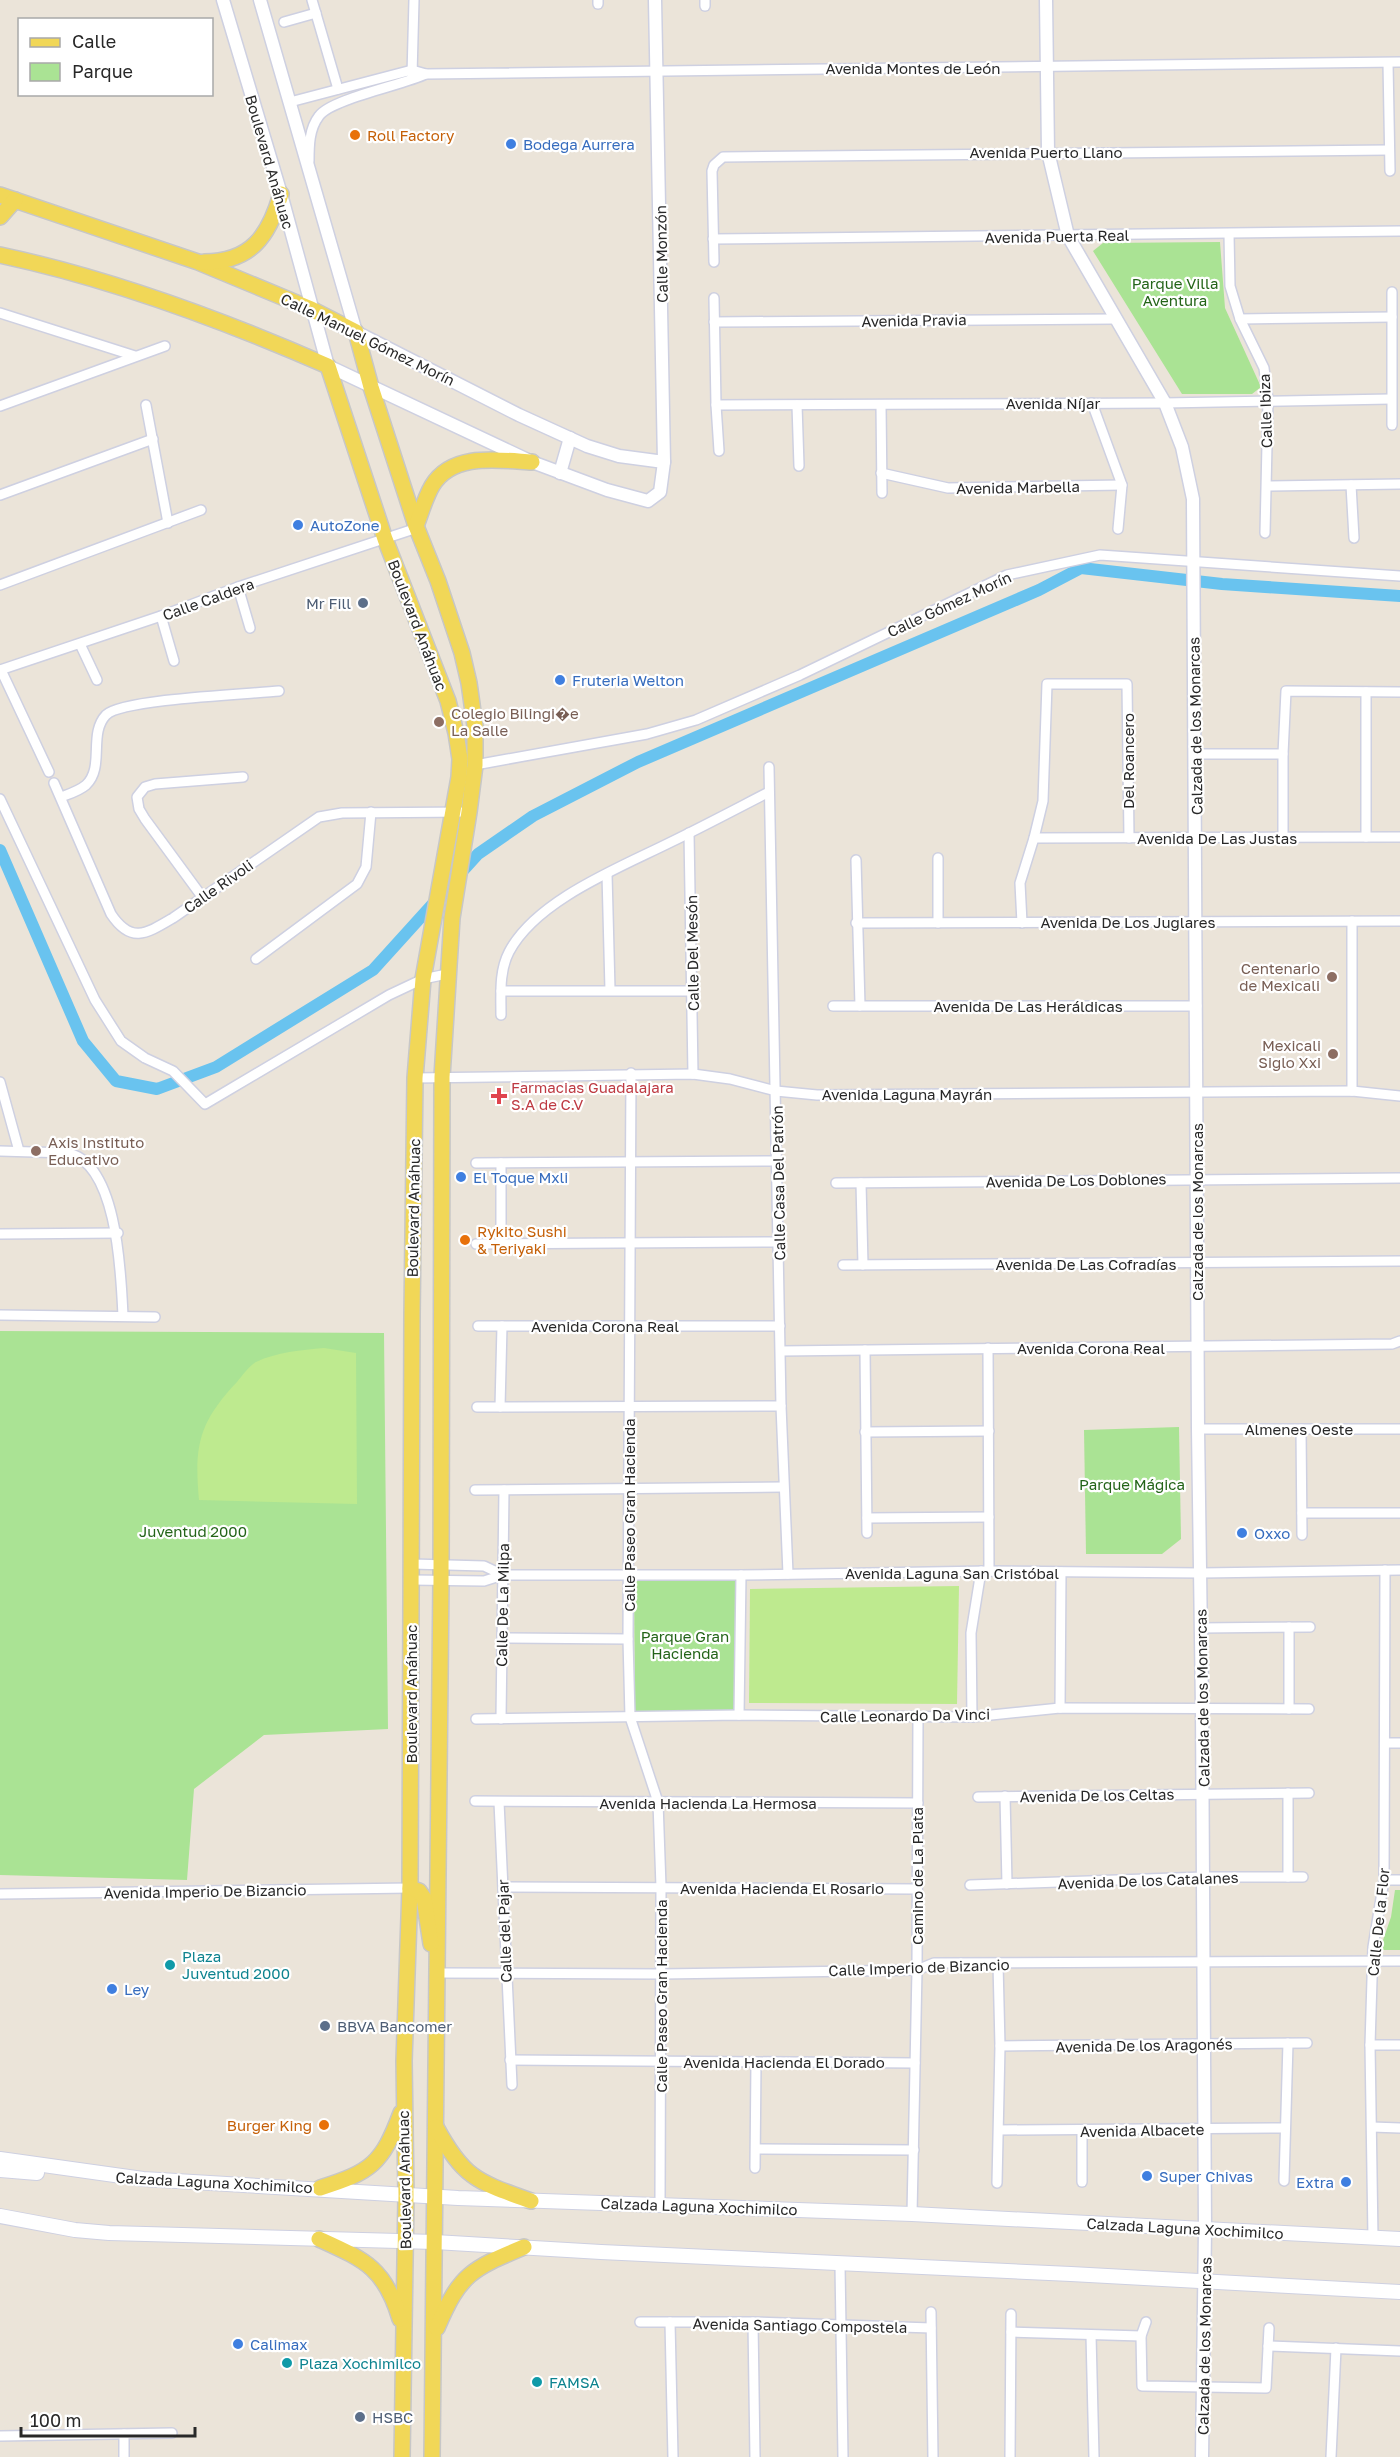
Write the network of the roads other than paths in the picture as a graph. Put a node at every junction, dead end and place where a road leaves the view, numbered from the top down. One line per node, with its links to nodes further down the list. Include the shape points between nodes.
1 (223, 0): 20 (street, Boulevard Anáhuac)
2 (260, 0): 15 (street, Boulevard Anáhuac)
3 (312, 0): 7 (street)
4 (414, 0): 13 (street)
5 (655, 0): 12 (street, Calle Monzón)
6 (1046, 0): 11 (street, Calzada de los Monarcas)
7 (316, 13): 8 (street); 14 (street)
8 (284, 22)
9 (1400, 62): 10 (street, Avenida Montes de León)
10 (1388, 63): 11 (street, Avenida Montes de León); 16 (street)
11 (1046, 67): 12 (street, Avenida Montes de León); 17 (street, Calzada de los Monarcas)
12 (656, 70): 13 (street, Avenida Montes de León); 58 (street, Calle Monzón)
13 (412, 75): 14 (street, Avenida Montes de León); 18 (street, Avenida Montes de León, via 322,112 311,132)
14 (338, 89): 15 (street, Avenida Montes de León)
15 (290, 102): 18 (street, Boulevard Anáhuac)
16 (1389, 150): 17 (street, Avenida Puerto Llano); 19 (street)
17 (1048, 152): 26 (street, Calzada de los Monarcas); 27 (street, Avenida Puerto Llano, via 732,155 718,160 712,171)
18 (309, 167): 39 (street, Boulevard Anáhuac)
19 (1390, 171)
20 (281, 194): 29 (main road, via 274,218 255,246 228,260); 33 (street, Boulevard Anáhuac)
21 (0, 195): 22 (main road, Calle Manuel Gómez Morín)
22 (15, 200): 23 (main road); 29 (main road, Calle Manuel Gómez Morín)
23 (0, 217)
24 (1400, 231): 25 (street, Avenida Puerta Real)
25 (1229, 234): 26 (street, Avenida Puerta Real); 37 (street, Calle Ibiza, via 1230,286)
26 (1068, 236): 27 (street, Avenida Puerta Real); 36 (street, Calzada de los Monarcas)
27 (713, 239): 30 (street)
28 (0, 255): 42 (main road, via 107,283)
29 (198, 262): 33 (main road, Calle Manuel Gómez Morín)
30 (714, 262)
31 (1392, 292): 35 (street)
32 (714, 298): 38 (street)
33 (311, 309): 39 (main road, Calle Manuel Gómez Morín); 42 (street, Boulevard Anáhuac)
34 (2, 314): 41 (street)
35 (1392, 317): 37 (street); 44 (street)
36 (1114, 319): 38 (street, Avenida Pravia); 47 (street, Calzada de los Monarcas)
37 (1240, 319): 45 (street, Calle Ibiza, via 1264,369)
38 (714, 322): 49 (street)
39 (356, 332): 43 (main road, Boulevard Anáhuac); 54 (street, Calle Manuel Gómez Morín)
40 (165, 346): 41 (street)
41 (135, 356): 52 (street)
42 (328, 366): 43 (street); 73 (main road, Boulevard Anáhuac)
43 (371, 387): 57 (street); 70 (main road, Boulevard Anáhuac)
44 (1391, 399): 45 (street, Avenida Níjar); 53 (street)
45 (1268, 400): 47 (street, Avenida Níjar); 65 (street, Calle Ibiza)
46 (1092, 403): 47 (street, Avenida Níjar); 51 (street, Avenida Níjar); 64 (street)
47 (1165, 403): 75 (street, Calzada de los Monarcas, via 1182,447 1193,499)
48 (146, 405): 55 (street)
49 (716, 405): 50 (street, Avenida Níjar); 56 (street)
50 (797, 405): 51 (street, Avenida Níjar); 59 (street)
51 (881, 405): 60 (street)
52 (0, 406)
53 (1392, 425)
54 (570, 438): 58 (street, Calle Manuel Gómez Morín, via 601,451); 61 (street)
55 (153, 439): 67 (street); 69 (street)
56 (719, 451)
57 (532, 462): 61 (street); 70 (main road, via 483,460 453,467 432,486)
58 (664, 462): 61 (street, Calle Monzón, via 660,492 648,501)
59 (799, 466)
60 (881, 472): 64 (street, Avenida Marbella, via 948,488); 66 (street)
61 (560, 473)
62 (1351, 484): 63 (street); 65 (street); 74 (street)
63 (1400, 484)
64 (1122, 485): 71 (street)
65 (1267, 486): 72 (street, Calle Ibiza)
66 (882, 493)
67 (0, 495)
68 (201, 510): 69 (street)
69 (168, 523): 77 (street)
70 (416, 527): 73 (street, Calle Caldera); 90 (main road, Boulevard Anáhuac, via 438,581 469,683)
71 (1118, 529)
72 (1265, 533)
73 (385, 538): 78 (street, Calle Caldera); 99 (main road, Boulevard Anáhuac, via 453,717 460,759)
74 (1354, 538)
75 (1194, 564): 76 (street, Calle Gómez Morín); 88 (street, Calzada de los Monarcas); 90 (street, Calle Gómez Morín, via 1100,555 1007,574 800,675 670,729)
76 (1400, 576)
77 (0, 585)
78 (238, 587): 79 (street, Calle Caldera); 80 (street)
79 (161, 616): 81 (street, Calle Caldera); 82 (street)
80 (250, 628)
81 (80, 644): 83 (street, Calle Caldera); 84 (street)
82 (174, 661)
83 (1, 670): 92 (street)
84 (97, 681)
85 (279, 692): 96 (street, via 137,705 113,711 101,722 92,777 82,788)
86 (1366, 692): 87 (street); 89 (street, via 1286,691); 104 (street)
87 (1400, 692)
88 (1194, 754): 89 (street); 102 (street, Calzada de los Monarcas)
89 (1283, 754): 103 (street)
90 (475, 765): 100 (main road, Boulevard Anáhuac)
91 (769, 767): 95 (street, Calle Casa Del Patrón)
92 (49, 772)
93 (243, 777): 111 (street, via 155,784 145,787 137,797 145,819)
94 (54, 783): 96 (street, Calle Rivoli)
95 (769, 792): 101 (street); 133 (street, Calle Casa Del Patrón)
96 (61, 797): 111 (street, Calle Rivoli, via 111,914 124,929 138,934 146,932)
97 (0, 799): 120 (street, via 95,1000 121,1041 172,1071 205,1104 368,1007)
98 (371, 812): 99 (street, Calle Rivoli); 111 (street, Calle Rivoli, via 319,817); 118 (street, via 366,867 357,884)
99 (453, 812): 100 (street, Calle Rivoli); 120 (main road, Boulevard Anáhuac)
100 (469, 812): 119 (main road, Boulevard Anáhuac)
101 (689, 833): 110 (street); 123 (street, Calle Del Mesón)
102 (1196, 837): 103 (street, Avenida De Las Justas); 107 (street, Avenida De Las Justas); 114 (street, Calzada de los Monarcas)
103 (1283, 837): 104 (street, Avenida De Las Justas)
104 (1366, 837): 105 (street, Avenida De Las Justas)
105 (1400, 837)
106 (1034, 838): 107 (street, Avenida De Las Justas); 107 (street, Del Roancero, via 1043,801 1047,684 1127,684); 117 (street, via 1020,883)
107 (1129, 838)
108 (938, 858): 116 (street)
109 (855, 860): 115 (street)
110 (607, 874): 121 (street); 122 (street, via 559,902 529,926 510,951)
111 (203, 898)
112 (1352, 921): 113 (street, Avenida De Los Juglares); 114 (street, Avenida De Los Juglares); 134 (street)
113 (1400, 921)
114 (1196, 922): 117 (street, Avenida De Los Juglares); 126 (street, Calzada de los Monarcas)
115 (856, 923): 116 (street, Avenida De Los Juglares); 125 (street)
116 (938, 923): 117 (street, Avenida De Los Juglares)
117 (1022, 923)
118 (256, 959)
119 (447, 974): 120 (street); 130 (main road, Boulevard Anáhuac)
120 (423, 979): 131 (main road, Boulevard Anáhuac)
121 (610, 990): 122 (street); 123 (street)
122 (501, 991): 127 (street)
123 (693, 991): 129 (street, Calle Del Mesón)
124 (833, 1006): 125 (street, Avenida De Las Heráldicas)
125 (860, 1006): 126 (street, Avenida De Las Heráldicas)
126 (1197, 1006): 135 (street, Calzada de los Monarcas)
127 (501, 1015)
128 (631, 1073): 129 (street, Avenida Laguna Mayrán); 130 (street, Avenida Laguna Mayrán); 140 (street, Calle Paseo Gran Hacienda)
129 (693, 1074): 133 (street, Avenida Laguna Mayrán)
130 (442, 1077): 131 (street, Avenida Laguna Mayrán); 192 (main road, Boulevard Anáhuac)
131 (415, 1078): 188 (main road, Boulevard Anáhuac)
132 (0, 1082): 138 (street)
133 (776, 1091): 135 (street, Avenida Laguna Mayrán, via 817,1095); 139 (street, Calle Casa Del Patrón)
134 (1352, 1091): 135 (street, Avenida Laguna Mayrán); 136 (street, Avenida Laguna Mayrán)
135 (1197, 1092): 144 (street, Calzada de los Monarcas)
136 (1400, 1096)
137 (0, 1151): 138 (street)
138 (19, 1151): 147 (street, via 76,1154 87,1162)
139 (777, 1161): 140 (street); 149 (street, Calle Casa Del Patrón)
140 (631, 1162): 142 (street); 150 (street, Calle Paseo Gran Hacienda)
141 (476, 1163): 142 (street)
142 (501, 1163): 152 (street)
143 (1400, 1178): 144 (street, Avenida De Los Doblones)
144 (1198, 1179): 146 (street, Avenida De Los Doblones); 154 (street, Calzada de los Monarcas)
145 (836, 1183): 146 (street, Avenida De Los Doblones)
146 (861, 1183): 156 (street)
147 (118, 1233): 148 (street); 158 (street)
148 (0, 1234)
149 (779, 1242): 150 (street); 163 (street, Calle Casa Del Patrón)
150 (630, 1243): 152 (street); 160 (street, Calle Paseo Gran Hacienda)
151 (476, 1244): 152 (street)
152 (501, 1244)
153 (1400, 1261): 154 (street, Avenida De Las Cofradías)
154 (1198, 1263): 156 (street, Avenida De Las Cofradías); 166 (street, Calzada de los Monarcas)
155 (843, 1265): 156 (street, Avenida De Las Cofradías)
156 (863, 1265)
157 (0, 1315): 158 (street)
158 (123, 1316): 159 (street)
159 (155, 1317)
160 (630, 1325): 162 (street, Avenida Corona Real); 163 (street, Avenida Corona Real); 169 (street, Calle Paseo Gran Hacienda)
161 (478, 1326): 162 (street, Avenida Corona Real)
162 (502, 1326): 172 (street)
163 (780, 1326): 168 (street, Calle Casa Del Patrón)
164 (1400, 1341): 166 (street, Avenida Corona Real)
165 (988, 1348): 166 (street, Avenida Corona Real); 167 (street, Avenida Corona Real); 176 (street)
166 (1197, 1348): 173 (street, Calzada de los Monarcas)
167 (865, 1350): 168 (street, Avenida Corona Real); 177 (street)
168 (781, 1351): 170 (street, Calle Casa Del Patrón)
169 (629, 1406): 170 (street); 172 (street); 179 (street, Calle Paseo Gran Hacienda)
170 (781, 1406): 178 (street, Calle Casa Del Patrón)
171 (477, 1407): 172 (street)
172 (500, 1407)
173 (1198, 1429): 174 (street, Almenes Oeste); 194 (street, Calzada de los Monarcas)
174 (1301, 1429): 175 (street, Almenes Oeste); 183 (street)
175 (1400, 1429)
176 (990, 1431): 177 (street); 184 (street)
177 (866, 1432): 185 (street)
178 (783, 1487): 179 (street); 195 (street, Calle Casa Del Patrón)
179 (630, 1488): 181 (street); 197 (street, Calle Paseo Gran Hacienda)
180 (475, 1490): 181 (street)
181 (504, 1490): 196 (street, Calle De La Milpa)
182 (1400, 1513): 183 (street)
183 (1302, 1514): 187 (street)
184 (989, 1517): 185 (street); 191 (street)
185 (867, 1518): 186 (street)
186 (867, 1533)
187 (1302, 1535)
188 (412, 1564): 192 (street, Avenida Laguna San Cristóbal); 199 (main road, Boulevard Anáhuac)
189 (1385, 1570): 190 (street, Avenida Laguna San Cristóbal); 194 (street, Avenida Laguna San Cristóbal); 215 (street, Calle De la Flor)
190 (1400, 1570)
191 (985, 1571): 193 (street, Avenida Laguna San Cristóbal); 195 (street, Avenida Laguna San Cristóbal); 211 (street, via 971,1633)
192 (441, 1572): 196 (street, Avenida Laguna San Cristóbal, via 484,1581); 196 (street, Avenida Laguna San Cristóbal, via 484,1566); 199 (street, Avenida Laguna San Cristóbal); 243 (main road, Boulevard Anáhuac)
193 (1061, 1572): 194 (street, Avenida Laguna San Cristóbal); 205 (street)
194 (1200, 1573): 202 (street, Calzada de los Monarcas)
195 (788, 1574): 198 (street, Avenida Laguna San Cristóbal)
196 (503, 1575): 197 (street, Avenida Laguna San Cristóbal); 203 (street, Calle De La Milpa)
197 (630, 1575): 198 (street, Avenida Laguna San Cristóbal); 204 (street, Calle Paseo Gran Hacienda)
198 (741, 1575): 209 (street)
199 (412, 1580): 235 (main road, Boulevard Anáhuac)
200 (1289, 1627): 201 (street); 202 (street); 207 (street)
201 (1310, 1627)
202 (1201, 1628): 206 (street, Calzada de los Monarcas)
203 (502, 1638): 204 (street); 214 (street, Calle De La Milpa)
204 (628, 1639): 210 (street, Calle Paseo Gran Hacienda)
205 (1060, 1708): 206 (street, Calle Leonardo Da Vinci); 211 (street, Calle Leonardo Da Vinci)
206 (1202, 1709): 207 (street, Calle Leonardo Da Vinci); 219 (street, Calzada de los Monarcas)
207 (1289, 1709): 208 (street, Calle Leonardo Da Vinci)
208 (1309, 1709)
209 (739, 1715): 210 (street, Calle Leonardo Da Vinci); 212 (street, Calle Leonardo Da Vinci)
210 (630, 1717): 214 (street, Calle Leonardo Da Vinci); 224 (street, Calle Paseo Gran Hacienda)
211 (972, 1717): 212 (street, Calle Leonardo Da Vinci)
212 (918, 1718): 225 (street, Camino de La Plata)
213 (476, 1719): 214 (street, Calle Leonardo Da Vinci)
214 (501, 1719)
215 (1385, 1743): 216 (street); 229 (street, Calle De la Flor)
216 (1400, 1743)
217 (1288, 1793): 218 (street, Avenida De los Celtas); 219 (street, Avenida De los Celtas); 227 (street)
218 (1309, 1793)
219 (1203, 1794): 220 (street, Avenida De los Celtas); 226 (street, Calzada de los Monarcas)
220 (1005, 1796): 221 (street, Avenida De los Celtas); 231 (street)
221 (978, 1797)
222 (475, 1801): 223 (street, Avenida Hacienda La Hermosa)
223 (499, 1802): 224 (street, Avenida Hacienda La Hermosa); 233 (street, Calle del Pajar)
224 (658, 1802): 225 (street, Avenida Hacienda La Hermosa); 234 (street, Calle Paseo Gran Hacienda)
225 (918, 1803): 236 (street, Camino de La Plata)
226 (1203, 1877): 227 (street, Avenida De los Catalanes); 231 (street, Avenida De los Catalanes); 238 (street, Calzada de los Monarcas)
227 (1288, 1877): 228 (street, Avenida De los Catalanes)
228 (1303, 1877)
229 (1384, 1880): 230 (street); 239 (street, Calle De la Flor)
230 (1400, 1880)
231 (1007, 1884): 232 (street, Avenida De los Catalanes)
232 (970, 1885)
233 (503, 1887): 234 (street, Avenida Hacienda El Rosario); 244 (street, Calle del Pajar)
234 (661, 1887): 236 (street, Avenida Hacienda El Rosario); 245 (street, Calle Paseo Gran Hacienda)
235 (410, 1888): 237 (street, Avenida Imperio De Bizancio); 243 (main road, via 424,1898); 257 (main road, Boulevard Anáhuac)
236 (917, 1889): 242 (street, Camino de La Plata)
237 (0, 1894)
238 (1202, 1961): 239 (street, Calle Imperio de Bizancio); 241 (street, Calle Imperio de Bizancio); 246 (street, Calzada de los Monarcas)
239 (1372, 1961): 240 (street, Calle Imperio de Bizancio); 249 (street, Calle De la Flor)
240 (1400, 1961)
241 (998, 1963): 242 (street, Calle Imperio de Bizancio, via 934,1963); 251 (street)
242 (917, 1970): 245 (street, Calle Imperio de Bizancio); 255 (street, Camino de La Plata)
243 (437, 1973): 244 (street, Calle Imperio de Bizancio); 258 (main road, Boulevard Anáhuac)
244 (506, 1973): 245 (street, Calle Imperio de Bizancio); 252 (street, Calle del Pajar)
245 (661, 1974): 253 (street, Calle Paseo Gran Hacienda)
246 (1204, 2043): 247 (street, Avenida De los Aragonés); 251 (street, Avenida De los Aragonés); 262 (street, Calzada de los Monarcas)
247 (1288, 2043): 248 (street, Avenida De los Aragonés); 260 (street)
248 (1307, 2043)
249 (1370, 2045): 250 (street); 259 (street, Calle De la Flor)
250 (1400, 2045)
251 (1000, 2046): 263 (street)
252 (510, 2060): 253 (street, Avenida Hacienda El Dorado); 256 (street, Calle del Pajar)
253 (661, 2061): 254 (street, Avenida Hacienda El Dorado); 278 (street, Calle Paseo Gran Hacienda)
254 (756, 2062): 255 (street, Avenida Hacienda El Dorado); 265 (street)
255 (915, 2063): 266 (street, Camino de La Plata)
256 (512, 2085)
257 (404, 2104): 274 (main road, via 390,2143 376,2162 352,2178); 275 (main road, Boulevard Anáhuac)
258 (435, 2125): 276 (main road, Boulevard Anáhuac); 277 (main road, via 467,2173)
259 (1371, 2127): 261 (street); 282 (street, Calle De la Flor)
260 (1285, 2128): 262 (street, Avenida Albacete); 271 (street)
261 (1400, 2128)
262 (1204, 2129): 264 (street, Avenida Albacete); 281 (street, Calzada de los Monarcas)
263 (999, 2130): 264 (street, Avenida Albacete); 273 (street)
264 (1082, 2131): 272 (street)
265 (756, 2149): 266 (street); 268 (street)
266 (914, 2150): 279 (street, Camino de La Plata)
267 (0, 2159): 270 (main road, Calzada Laguna Xochimilco)
268 (755, 2168)
269 (0, 2170): 270 (main road, via 82,2178)
270 (108, 2176): 274 (main road, Calzada Laguna Xochimilco)
271 (1284, 2181)
272 (1082, 2182)
273 (997, 2183)
274 (320, 2188): 275 (main road, Calzada Laguna Xochimilco)
275 (406, 2195): 276 (main road, Calzada Laguna Xochimilco); 285 (main road, Boulevard Anáhuac)
276 (436, 2196): 277 (main road, Calzada Laguna Xochimilco); 286 (main road, Boulevard Anáhuac)
277 (531, 2201): 278 (main road, Calzada Laguna Xochimilco)
278 (660, 2204): 279 (main road, Calzada Laguna Xochimilco)
279 (912, 2214): 281 (main road, Calzada Laguna Xochimilco)
280 (0, 2216): 283 (main road, via 110,2233)
281 (1205, 2229): 282 (main road, Calzada Laguna Xochimilco); 289 (street, Calzada de los Monarcas)
282 (1373, 2238): 284 (main road, Calzada Laguna Xochimilco)
283 (319, 2239): 285 (main road); 301 (main road, via 354,2255 378,2272 392,2294)
284 (1400, 2239)
285 (405, 2241): 286 (main road); 301 (main road, Boulevard Anáhuac)
286 (435, 2242): 287 (main road); 304 (main road, Boulevard Anáhuac)
287 (524, 2247): 288 (main road); 304 (main road, via 464,2278)
288 (840, 2265): 289 (main road); 297 (street)
289 (1204, 2281): 290 (main road); 308 (street, Calzada de los Monarcas)
290 (1400, 2292)
291 (932, 2312): 298 (street)
292 (1011, 2314): 300 (street)
293 (640, 2322): 294 (street, Avenida Santiago Compostela)
294 (670, 2322): 295 (street, Avenida Santiago Compostela); 315 (street)
295 (753, 2322): 297 (street, Avenida Santiago Compostela); 316 (street)
296 (1146, 2322): 303 (street)
297 (840, 2324): 298 (street, Avenida Santiago Compostela); 317 (street)
298 (931, 2328): 318 (street)
299 (1269, 2328): 305 (street)
300 (1011, 2332): 302 (street); 319 (street)
301 (405, 2333): 313 (main road, Boulevard Anáhuac)
302 (1091, 2335): 303 (street); 320 (street)
303 (1141, 2336): 308 (street, via 1142,2386)
304 (433, 2337): 314 (main road, Boulevard Anáhuac)
305 (1268, 2346): 306 (street); 308 (street, via 1266,2388)
306 (1336, 2348): 307 (street); 322 (street)
307 (1400, 2350)
308 (1204, 2386): 321 (street, Calzada de los Monarcas)
309 (172, 2433): 310 (street)
310 (124, 2434): 311 (street); 312 (street)
311 (0, 2436)
312 (124, 2457)
313 (402, 2457)
314 (432, 2457)
315 (673, 2457)
316 (755, 2457)
317 (843, 2457)
318 (933, 2457)
319 (1010, 2457)
320 (1094, 2457)
321 (1202, 2457)
322 (1331, 2457)

